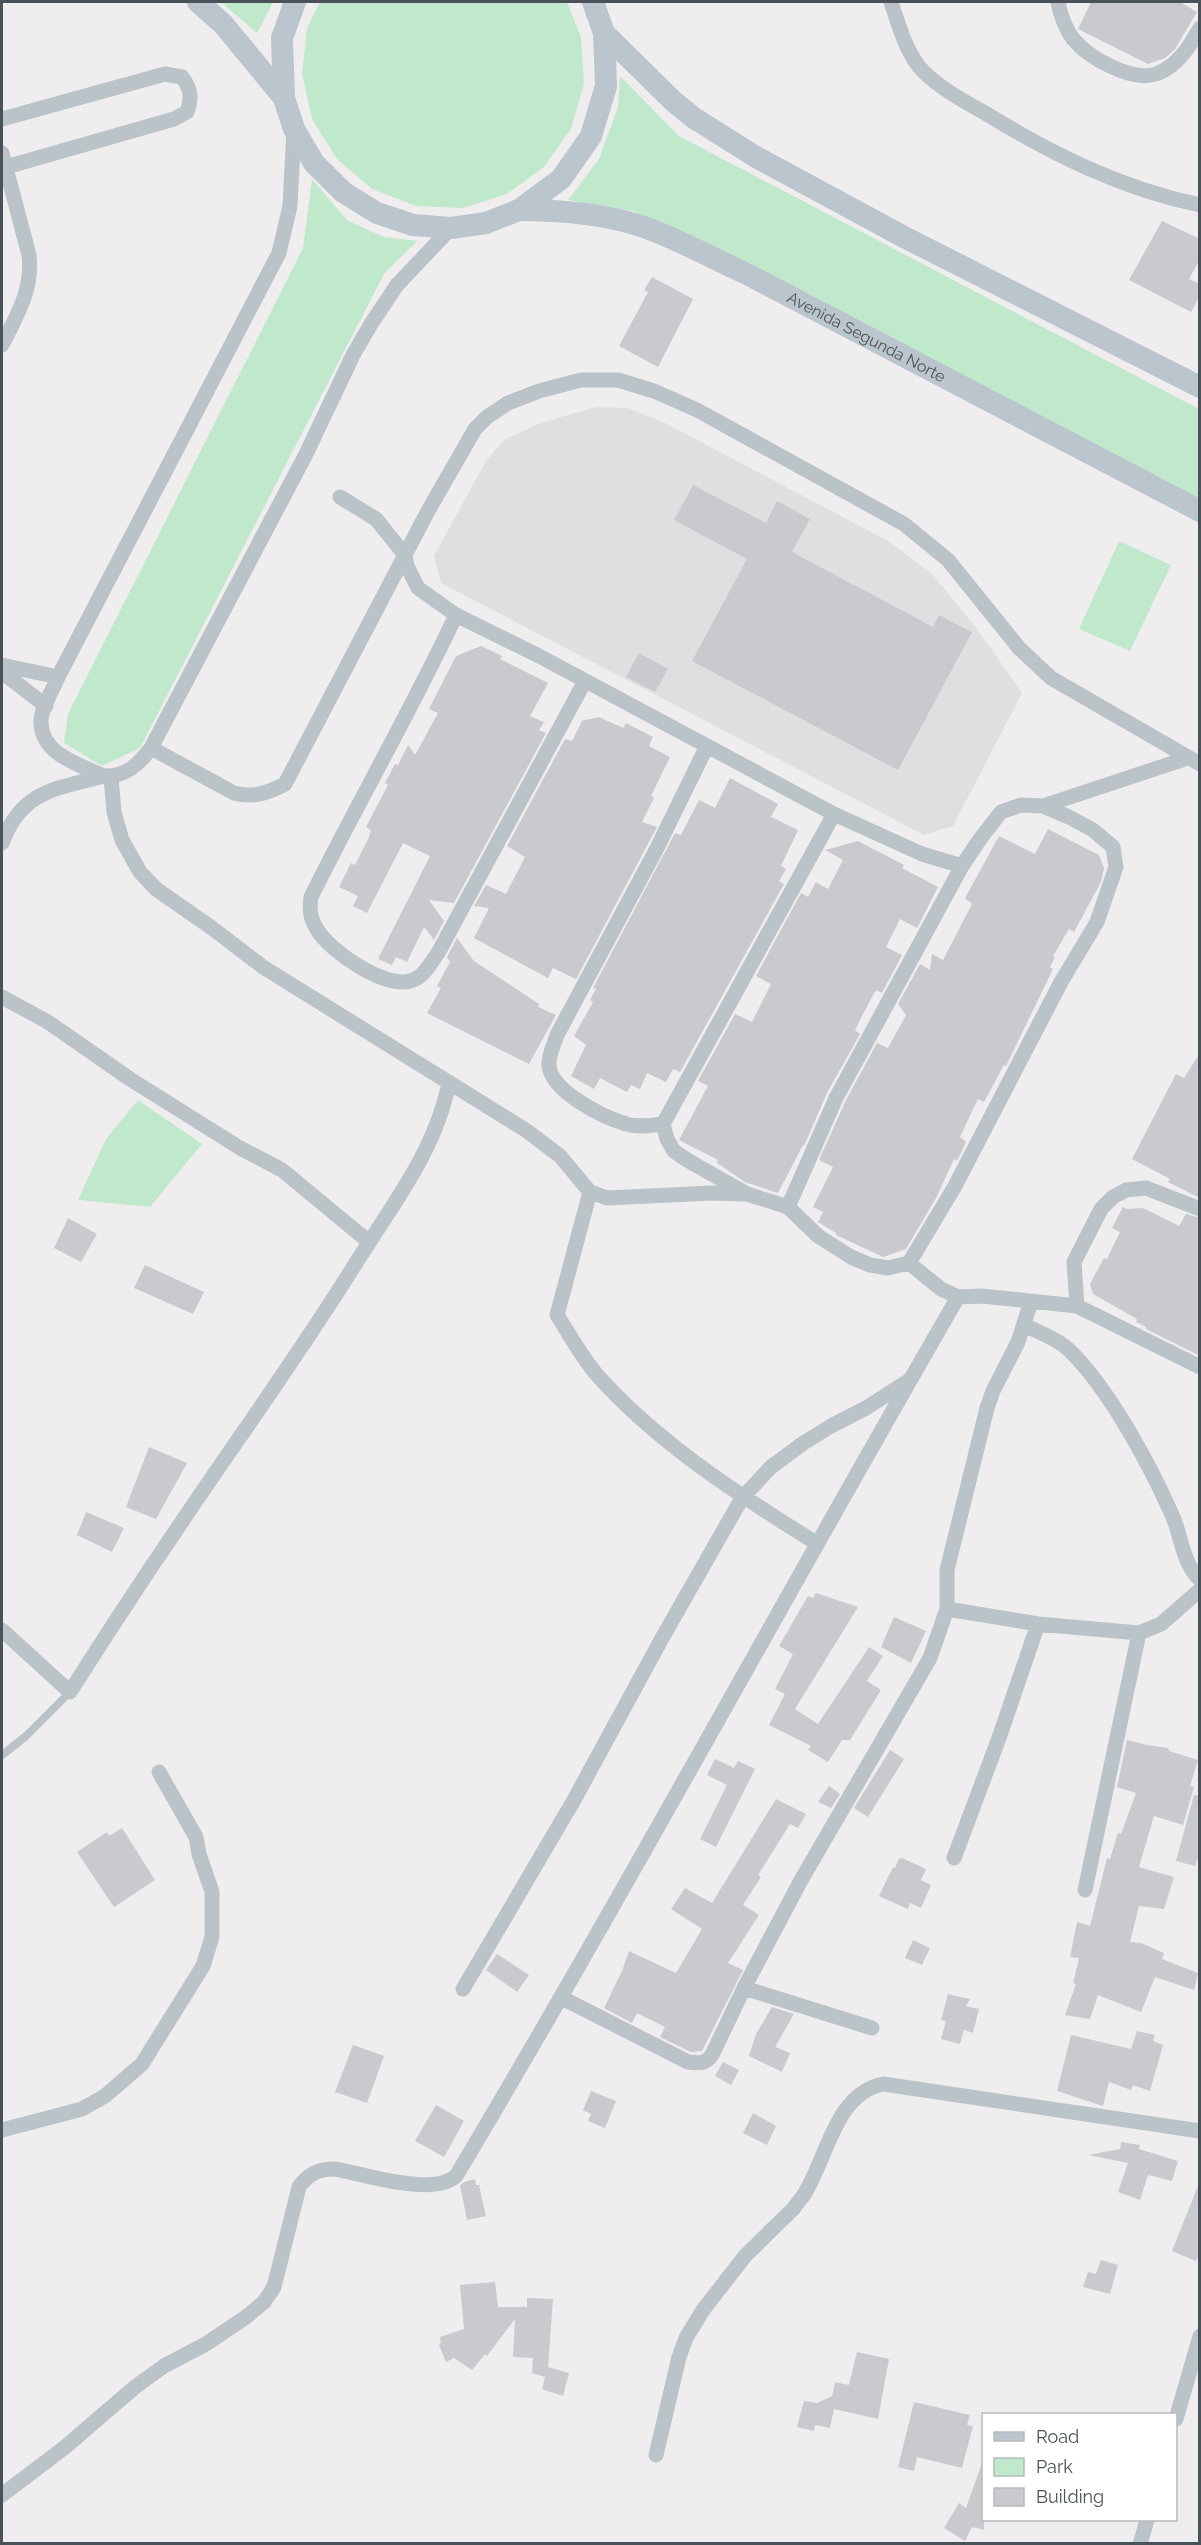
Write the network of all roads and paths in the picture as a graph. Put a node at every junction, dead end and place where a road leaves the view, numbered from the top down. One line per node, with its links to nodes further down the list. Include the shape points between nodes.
1 (198, 2): 8 (street, via 223,24)
2 (295, 2): 8 (street, via 282,38)
3 (593, 2): 7 (street)
4 (891, 2): 12 (street, via 911,53 923,71 949,91 1009,128 1109,178 1163,198)
5 (1058, 2): 6 (street, via 1074,39 1104,63 1132,75 1154,75 1171,66)
6 (1200, 28)
7 (604, 33): 13 (street, via 606,86 591,136 561,179); 16 (street, via 673,101 756,157)
8 (284, 98): 10 (street)
9 (2, 119): 11 (street, via 165,74 182,77 190,87 187,112 174,119)
10 (294, 129): 14 (street, via 314,164 343,192 377,213 413,225); 23 (street, via 290,206 279,253)
11 (4, 160): 15 (street, via 31,271 25,300)
12 (1200, 205)
13 (519, 210): 14 (street, via 486,223); 18 (street, Avenida Segunda Norte, via 598,215 674,240 747,274)
14 (450, 228): 27 (street, via 397,285 353,355 306,454)
15 (2, 345)
16 (1200, 387)
17 (340, 498): 19 (street, via 376,519)
18 (1200, 511)
19 (405, 555): 20 (street, via 418,588); 27 (street, via 285,784 259,795 234,794); 28 (street, via 453,465 487,417 539,391 581,380 618,380 697,410 904,524 948,560 1019,648 1051,678)
20 (456, 615): 24 (street); 24 (street, via 311,897 311,916 324,939 348,959 383,979 414,980 438,953)
21 (2, 665): 23 (street)
22 (2, 672): 25 (street)
23 (58, 677): 25 (street)
24 (585, 681): 26 (street)
25 (46, 706): 29 (street, via 41,720 44,736 54,751)
26 (706, 746): 31 (street); 36 (street, via 656,850 557,1035 549,1064 562,1088 594,1110 626,1124)
27 (151, 748): 29 (street, via 139,764)
28 (1194, 761): 30 (street)
29 (108, 776): 32 (street, via 48,790 32,800 6,831); 35 (street, via 122,840 135,864 156,889 262,967)
30 (1043, 806): 33 (street, via 1021,805 1001,812); 42 (street, via 1093,830 1113,847 1116,867 1097,922 1061,981 955,1186)
31 (834, 814): 33 (street, via 922,854); 36 (street)
32 (2, 843)
33 (962, 866): 39 (street, via 836,1098)
34 (2, 997): 41 (street, via 240,1148 282,1170)
35 (449, 1082): 37 (street, via 560,1156); 41 (street, via 444,1109 429,1144)
36 (663, 1124): 38 (street, via 674,1151)
37 (590, 1192): 38 (street, via 607,1198); 49 (street, via 557,1315 597,1375 655,1430)
38 (747, 1194): 39 (street)
39 (788, 1207): 42 (street, via 818,1236 851,1257 888,1268)
40 (1200, 1209): 45 (street, via 1146,1188 1126,1190 1113,1197 1101,1209 1074,1262)
41 (369, 1242): 57 (street)
42 (909, 1263): 43 (street, via 941,1289)
43 (958, 1297): 44 (street); 48 (street)
44 (1030, 1302): 45 (street); 46 (street)
45 (1077, 1306): 47 (street)
46 (1024, 1325): 51 (street, via 1067,1348 1107,1398 1150,1467 1174,1520 1186,1561); 53 (street, via 993,1391 982,1427 947,1569)
47 (1200, 1367)
48 (911, 1379): 49 (street, via 802,1444 771,1467); 50 (street)
49 (742, 1498): 50 (street); 63 (street, via 574,1800)
50 (816, 1543): 64 (street)
51 (1200, 1580)
52 (1200, 1590): 56 (street, via 1161,1624)
53 (947, 1609): 54 (street); 62 (street, via 930,1658 800,1882)
54 (1038, 1624): 56 (street); 60 (street)
55 (2, 1630): 57 (street)
56 (1139, 1633): 61 (street)
57 (70, 1692): 58 (lane)
58 (2, 1755)
59 (159, 1772): 66 (street, via 196,1838 212,1892 212,1937 203,1966 142,2064 105,2096 82,2109)
60 (954, 1858)
61 (1085, 1890)
62 (744, 1988): 64 (street, via 712,2055 701,2064 688,2062); 65 (street)
63 (463, 1989)
64 (562, 1998): 71 (street, via 456,2176 424,2186 335,2169 314,2172 299,2187 274,2287 264,2302 206,2344 135,2387)
65 (872, 2028)
66 (2, 2130)
67 (1200, 2131): 70 (street, via 883,2084 864,2090 848,2106 803,2196 739,2263 686,2338)
68 (1200, 2336): 69 (street)
69 (1177, 2416)
70 (656, 2455)
71 (2, 2495)
72 (1147, 2521): 73 (street)
73 (1140, 2544)

